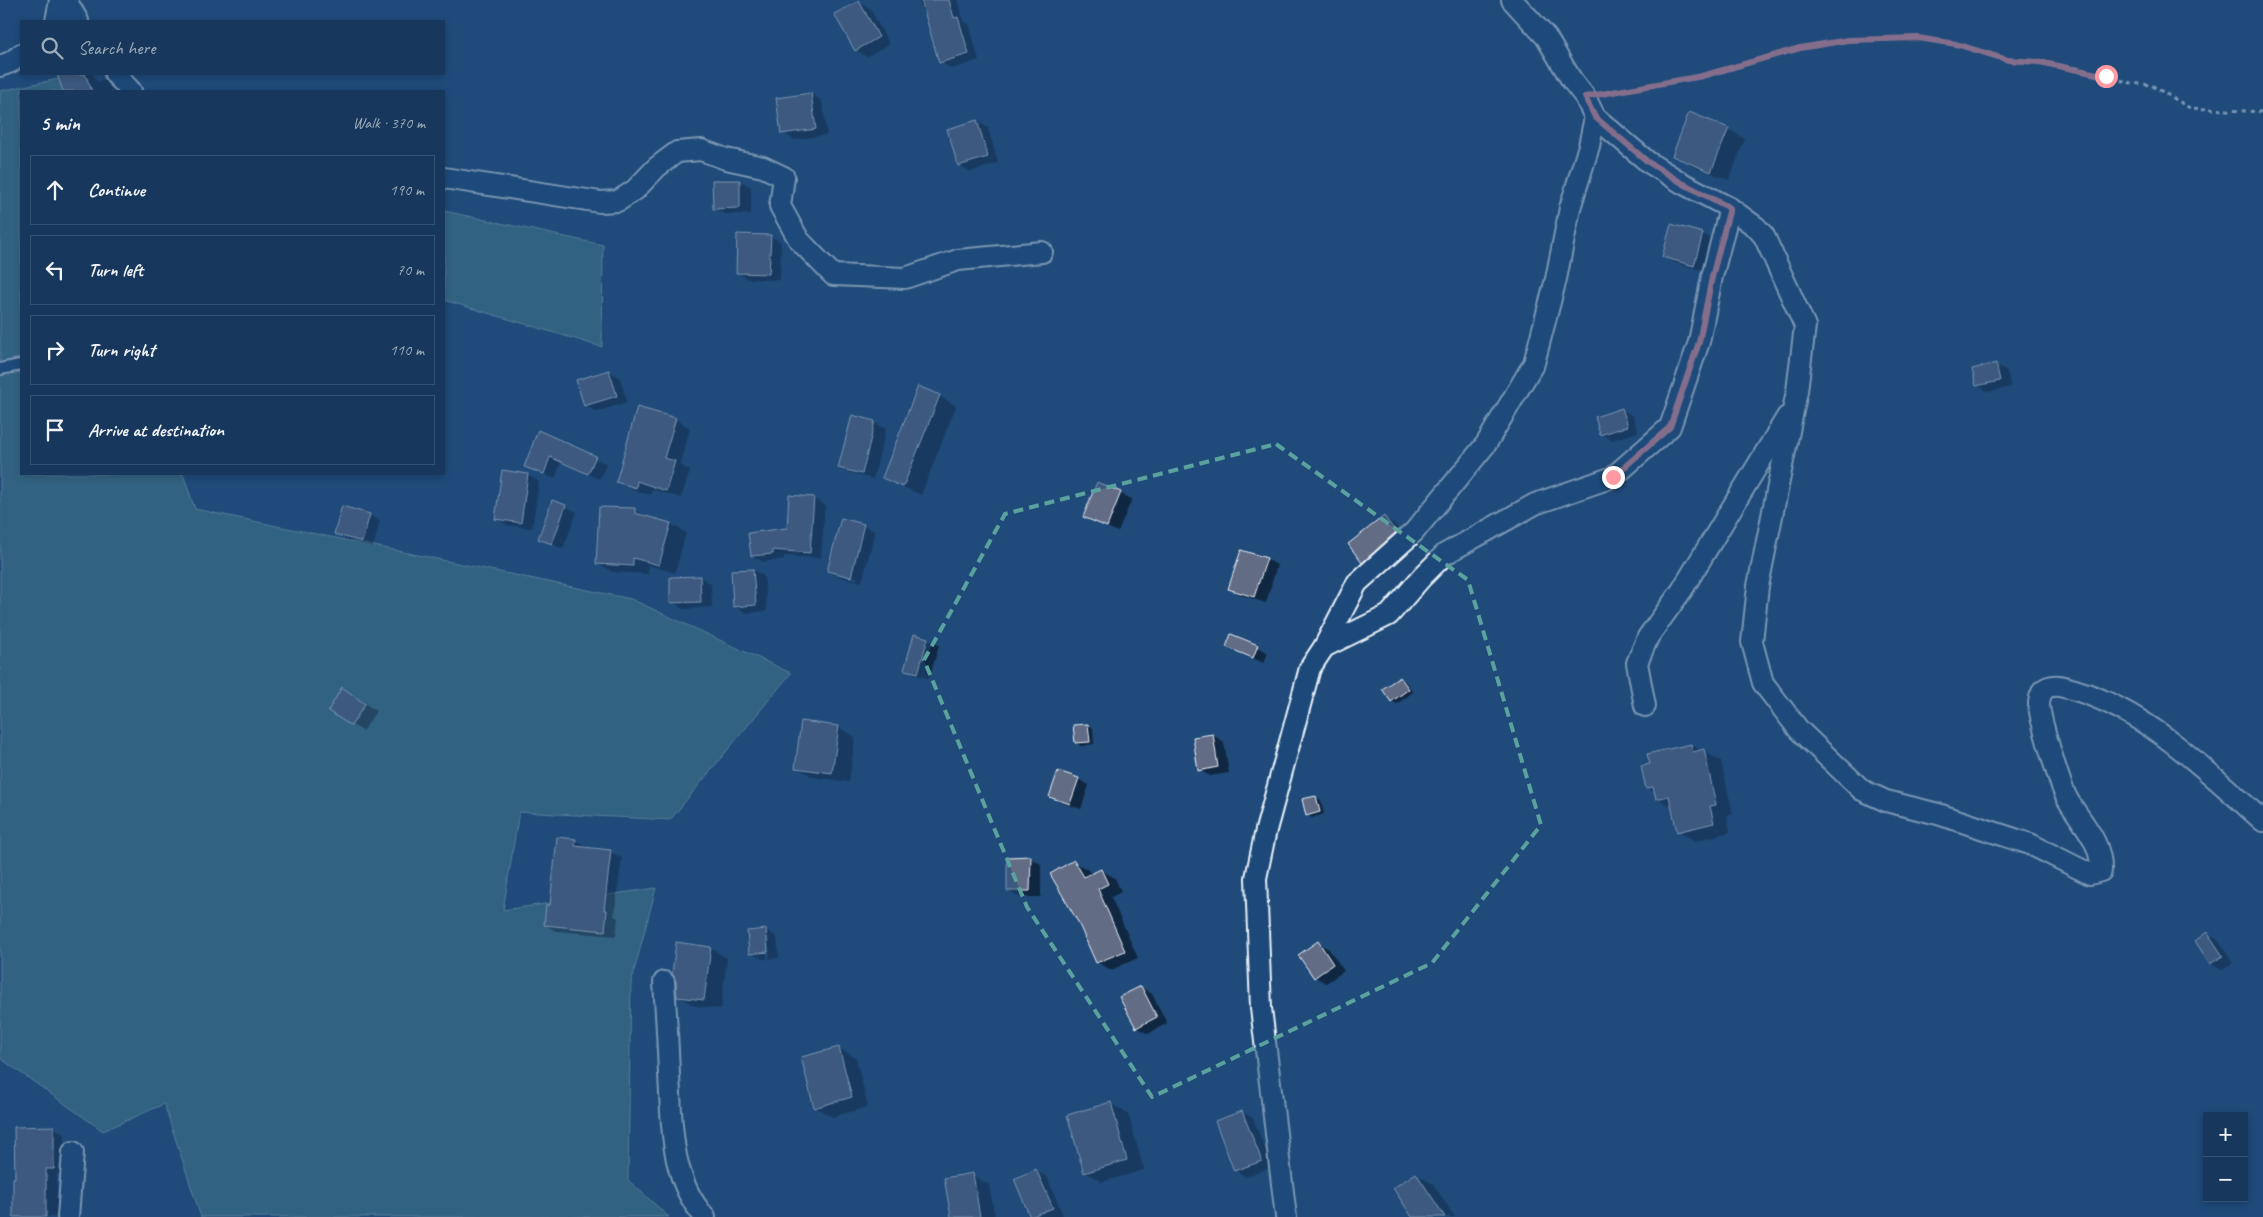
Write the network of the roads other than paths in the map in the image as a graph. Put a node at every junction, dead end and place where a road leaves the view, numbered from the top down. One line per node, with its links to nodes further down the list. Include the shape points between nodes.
1 (60, 0): 4 (street)
2 (66, 0): 5 (street)
3 (1512, 0): 10 (street, via 1546,36)
4 (56, 20)
5 (77, 20)
6 (20, 55): 7 (street)
7 (0, 66)
8 (116, 75): 9 (street)
9 (130, 90)
10 (1595, 117): 12 (street, via 1648,162); 17 (street, via 1534,363 1486,444 1414,532 1357,583)
11 (445, 178): 13 (street, via 600,202 618,201 677,152 701,150 763,167 784,178 780,206 799,240 833,275 905,278 958,260)
12 (1730, 208): 16 (street, via 1756,226 1764,236 1805,326); 17 (street, via 1699,342 1670,427 1613,477 1535,504 1445,554 1389,615)
13 (1042, 252)
14 (20, 365): 15 (lane)
15 (0, 369)
16 (1795, 404): 18 (street, via 1682,590 1648,637 1637,663); 19 (street, via 1758,586 1752,642 1762,683 1799,730 1862,790 1886,801 2030,844 2090,874 2102,871 2102,859 2090,831 2066,798 2041,719 2039,703 2043,690 2050,685 2099,697 2150,727 2206,770)
17 (1324, 647): 24 (street, via 1310,668 1256,878 1262,1008)
18 (1645, 706)
19 (2263, 821)
20 (664, 982): 23 (street, via 673,1143 695,1206)
21 (73, 1152): 22 (street)
22 (68, 1217)
23 (706, 1217)
24 (1286, 1217)

